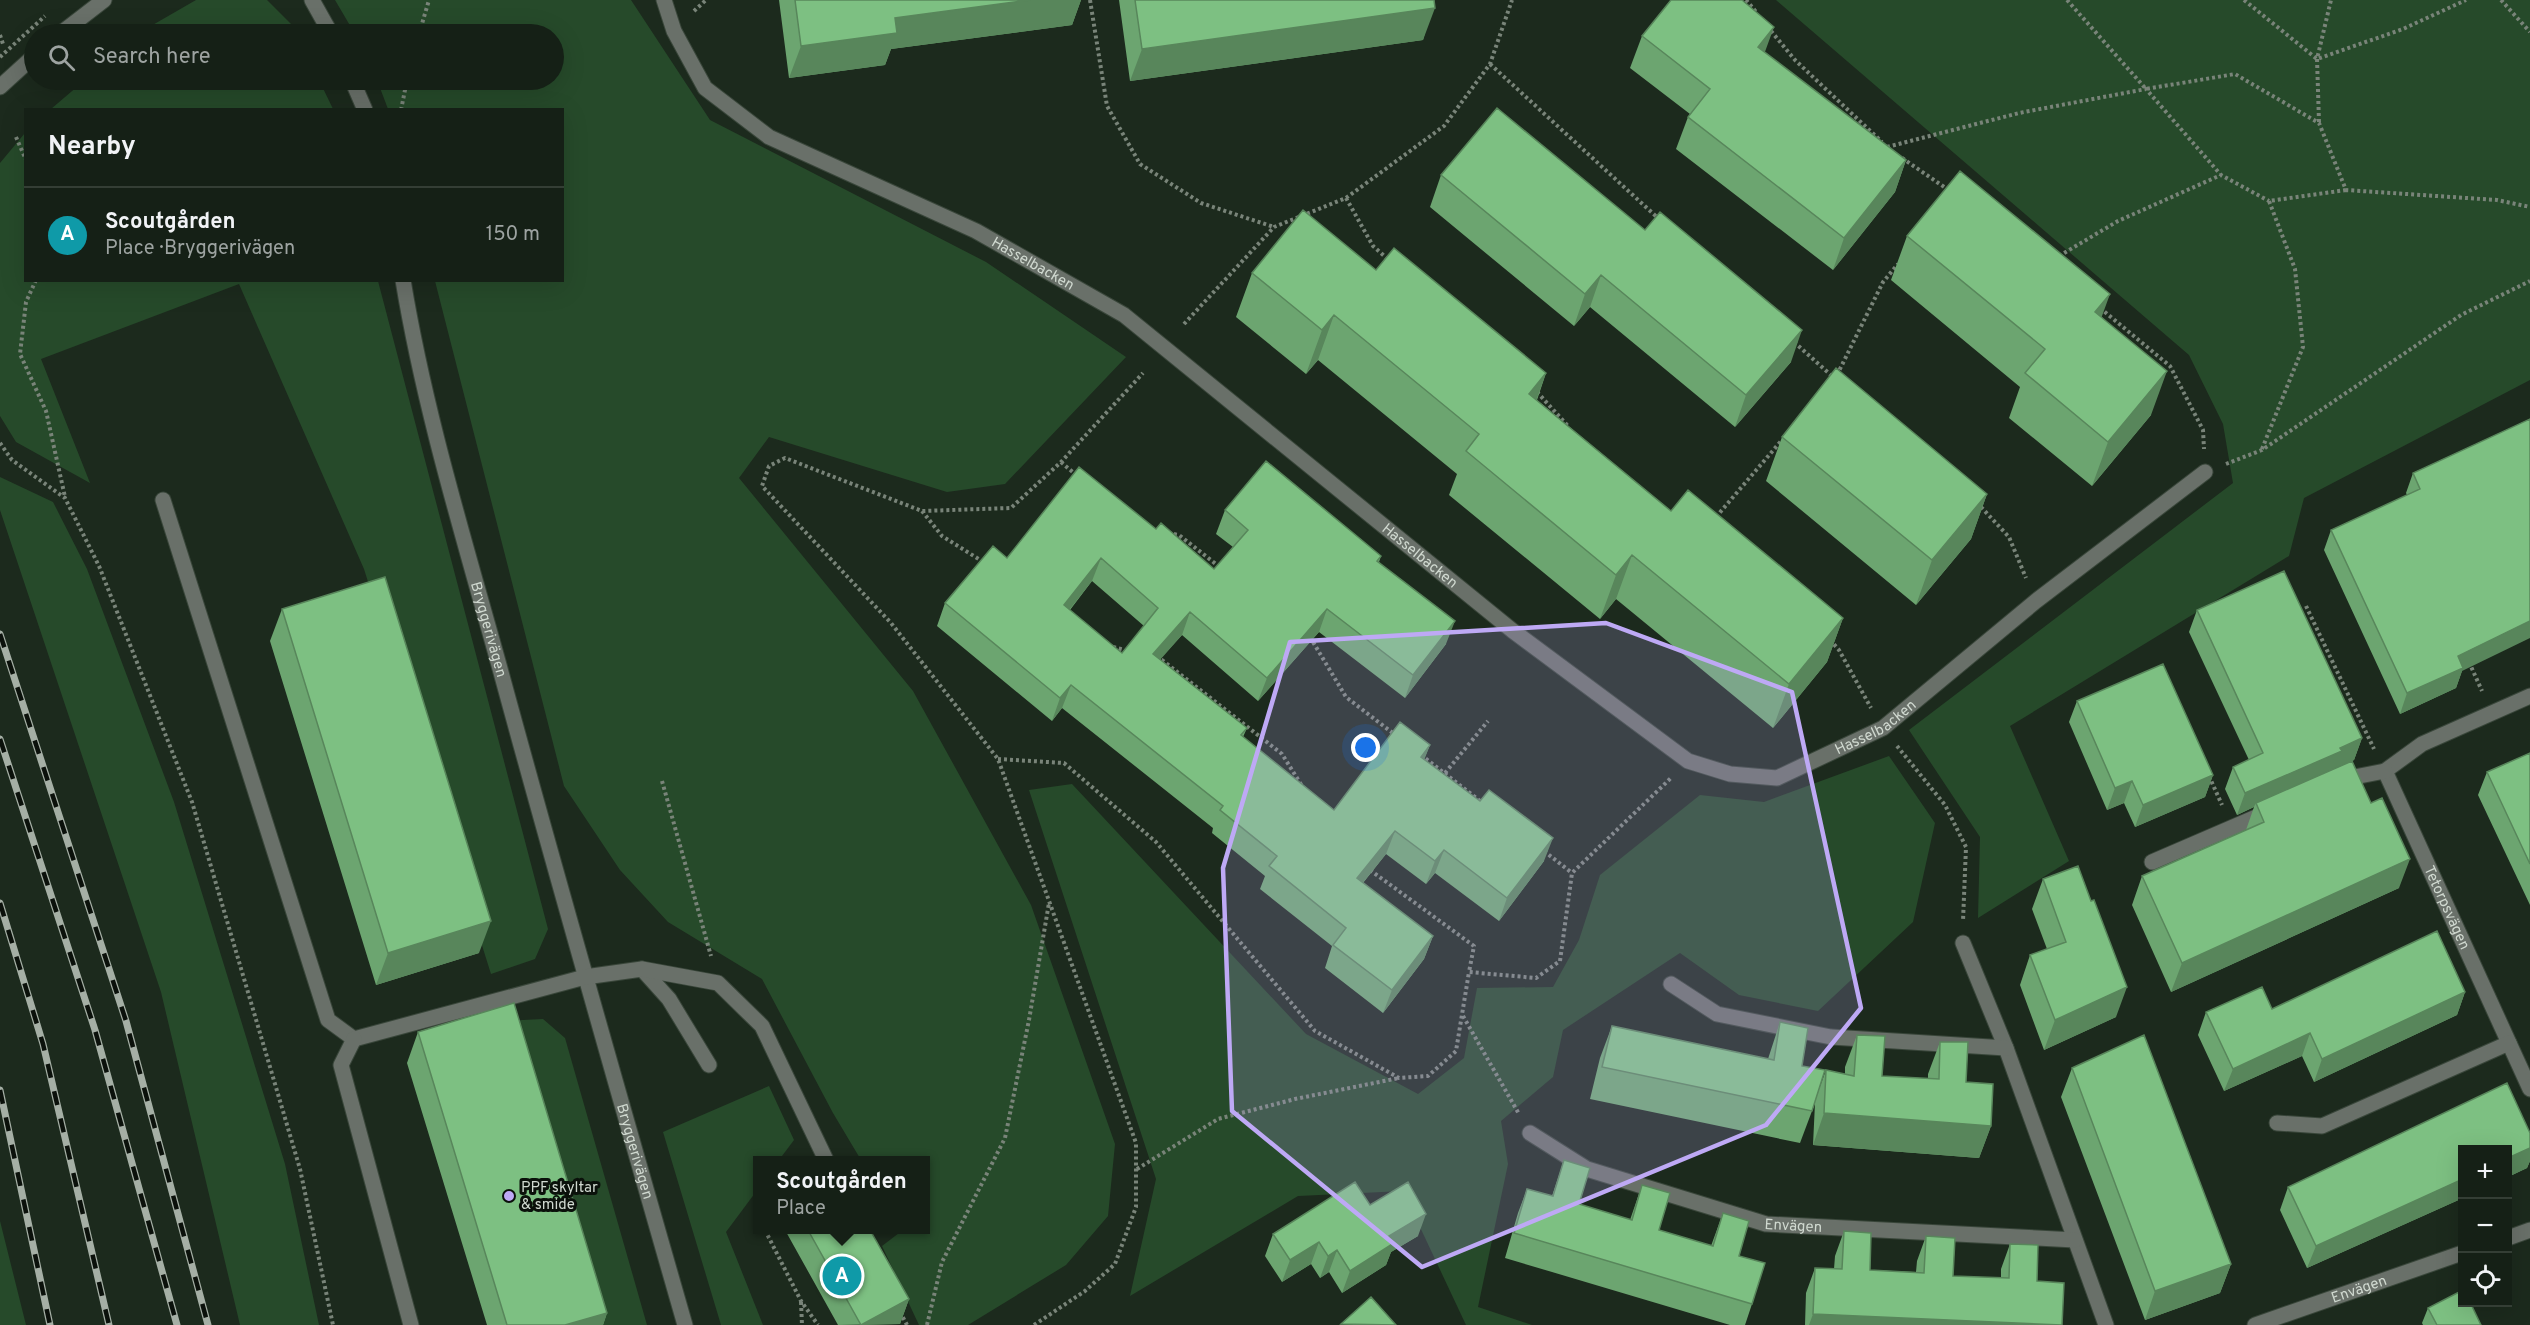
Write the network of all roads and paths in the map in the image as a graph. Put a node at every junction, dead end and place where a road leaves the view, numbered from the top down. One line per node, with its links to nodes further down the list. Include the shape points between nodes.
1 (104, 0): 16 (street)
2 (312, 0): 17 (street)
3 (429, 0): 18 (path)
4 (664, 0): 87 (street, Hasselbacken, via 674,31 705,88 769,136 976,231 1124,315 1513,631)
5 (1090, 0): 45 (path, via 1107,106 1140,164 1201,203)
6 (1512, 0): 26 (path)
7 (1746, 0): 14 (path)
8 (2067, 0): 29 (path)
9 (2244, 0): 25 (path)
10 (2331, 0): 25 (path)
11 (2466, 0): 25 (path, via 2403,29)
12 (2501, 0): 20 (path)
13 (45, 16): 15 (path, bridge)
14 (1760, 17)
15 (36, 24)
16 (73, 24)
17 (325, 24)
18 (422, 24)
19 (1767, 26): 36 (path, via 1795,60)
20 (2530, 32)
21 (0, 35): 23 (path)
22 (24, 35): 24 (path, bridge)
23 (3, 44)
24 (0, 57)
25 (2317, 59): 34 (path)
26 (1490, 64): 41 (path, via 1444,126); 44 (path)
27 (24, 65): 28 (street)
28 (0, 87)
29 (2146, 89): 34 (path, via 2235,74); 36 (path, via 2019,113); 38 (path)
30 (357, 90): 32 (street)
31 (405, 90): 33 (path)
32 (365, 108)
33 (401, 108)
34 (2319, 123): 39 (path)
35 (16, 137): 37 (path)
36 (1887, 147): 40 (path)
37 (24, 155)
38 (2221, 175): 42 (path); 47 (path, via 2118,221)
39 (2346, 190): 42 (path); 43 (path, via 2497,200)
40 (1953, 194)
41 (1346, 198): 45 (path); 48 (path, via 1373,246)
42 (2269, 201): 60 (path, via 2295,269 2303,347)
43 (2530, 207)
44 (1664, 224)
45 (1274, 227): 53 (path)
46 (1904, 256): 54 (path, via 1883,282 1835,379)
47 (2055, 259)
48 (1390, 262)
49 (2530, 281): 60 (path, via 2461,315)
50 (35, 282): 64 (path, via 27,302 20,354 46,411)
51 (403, 282): 105 (street, Bryggerivägen, via 432,416)
52 (2090, 301): 62 (path, via 2170,366 2203,430)
53 (1184, 324)
54 (1792, 340)
55 (1143, 373): 61 (path)
56 (1532, 388): 57 (path)
57 (1571, 429)
58 (1790, 431): 68 (path)
59 (0, 443): 64 (path, via 12,460)
60 (2262, 450): 62 (path)
61 (1060, 462): 63 (path); 67 (path, via 1011,508)
62 (2205, 472): 72 (street, Hasselbacken)
63 (1078, 478)
64 (65, 498): 126 (path, via 99,566 192,802 300,1169)
65 (163, 500): 109 (street, via 328,1020)
66 (1975, 500): 72 (path, via 2009,537)
67 (922, 511): 70 (path, via 942,536); 86 (path, via 785,458 769,466 762,486 891,623)
68 (1715, 518)
69 (1160, 531): 71 (path, via 1179,535)
70 (988, 565)
71 (1223, 569)
72 (2036, 601): 83 (street, Hasselbacken)
73 (2306, 606): 89 (path)
74 (1303, 631): 84 (path, via 1312,638 1346,697)
75 (1826, 635): 83 (path, via 1839,650)
76 (1111, 647): 77 (path)
77 (1131, 652)
78 (1152, 657): 93 (path, via 1162,660 1282,754)
79 (2467, 660): 81 (path)
80 (2530, 696): 81 (street)
81 (2492, 713): 89 (street, via 2422,744)
82 (1488, 721): 90 (path)
83 (1883, 728): 87 (street, Hasselbacken, via 1777,778 1730,774); 102 (path, via 1945,806 1966,847)
84 (1400, 738)
85 (1418, 752): 90 (path)
86 (998, 759): 101 (path); 113 (path, via 1064,763 1156,842 1315,1031)
87 (1688, 761): 100 (path)
88 (2204, 765): 96 (path)
89 (2385, 771): 92 (street, via 2343,779); 110 (street, Tetorpsvägen)
90 (1445, 773): 95 (path)
91 (662, 781): 106 (path)
92 (2323, 788)
93 (1306, 792)
94 (2283, 805): 96 (street)
95 (1490, 809)
96 (2232, 827): 98 (street)
97 (1536, 844): 100 (path)
98 (2152, 862)
99 (1369, 868): 104 (path, via 1474,946)
100 (1572, 873): 104 (path, via 1560,961 1536,978)
101 (1049, 901): 118 (path, via 1136,1143); 132 (path, via 1005,1138 942,1262)
102 (1963, 943): 111 (street)
103 (642, 969): 105 (street); 106 (street); 112 (street, via 669,999)
104 (1469, 972): 108 (path)
105 (585, 977): 109 (street); 128 (street, Bryggerivägen)
106 (718, 983): 117 (street, via 762,1026)
107 (1671, 984): 111 (street, via 1717,1014 1831,1037)
108 (1462, 1015): 113 (path, via 1456,1051 1428,1076); 116 (path)
109 (354, 1039): 127 (street, via 340,1065)
110 (2509, 1043): 114 (street, Tetorpsvägen); 115 (street, via 2322,1126)
111 (2006, 1048): 122 (street)
112 (709, 1065)
113 (1399, 1078): 118 (path, via 1218,1119)
114 (2530, 1089)
115 (2277, 1123)
116 (1530, 1133): 122 (street, Envägen, via 1587,1168 1766,1224)
117 (824, 1156)
118 (1136, 1169): 133 (path, via 1136,1207 1115,1264 1085,1291)
119 (2530, 1230): 121 (street)
120 (767, 1234): 124 (path)
121 (2512, 1237)
122 (2075, 1240): 134 (street)
123 (2458, 1255): 135 (street, Envägen)
124 (801, 1301): 129 (path); 130 (path)
125 (896, 1304): 131 (path)
126 (333, 1325)
127 (411, 1325)
128 (685, 1325)
129 (802, 1325)
130 (818, 1325)
131 (907, 1325)
132 (927, 1325)
133 (1034, 1325)
134 (2106, 1325)
135 (2256, 1325)

